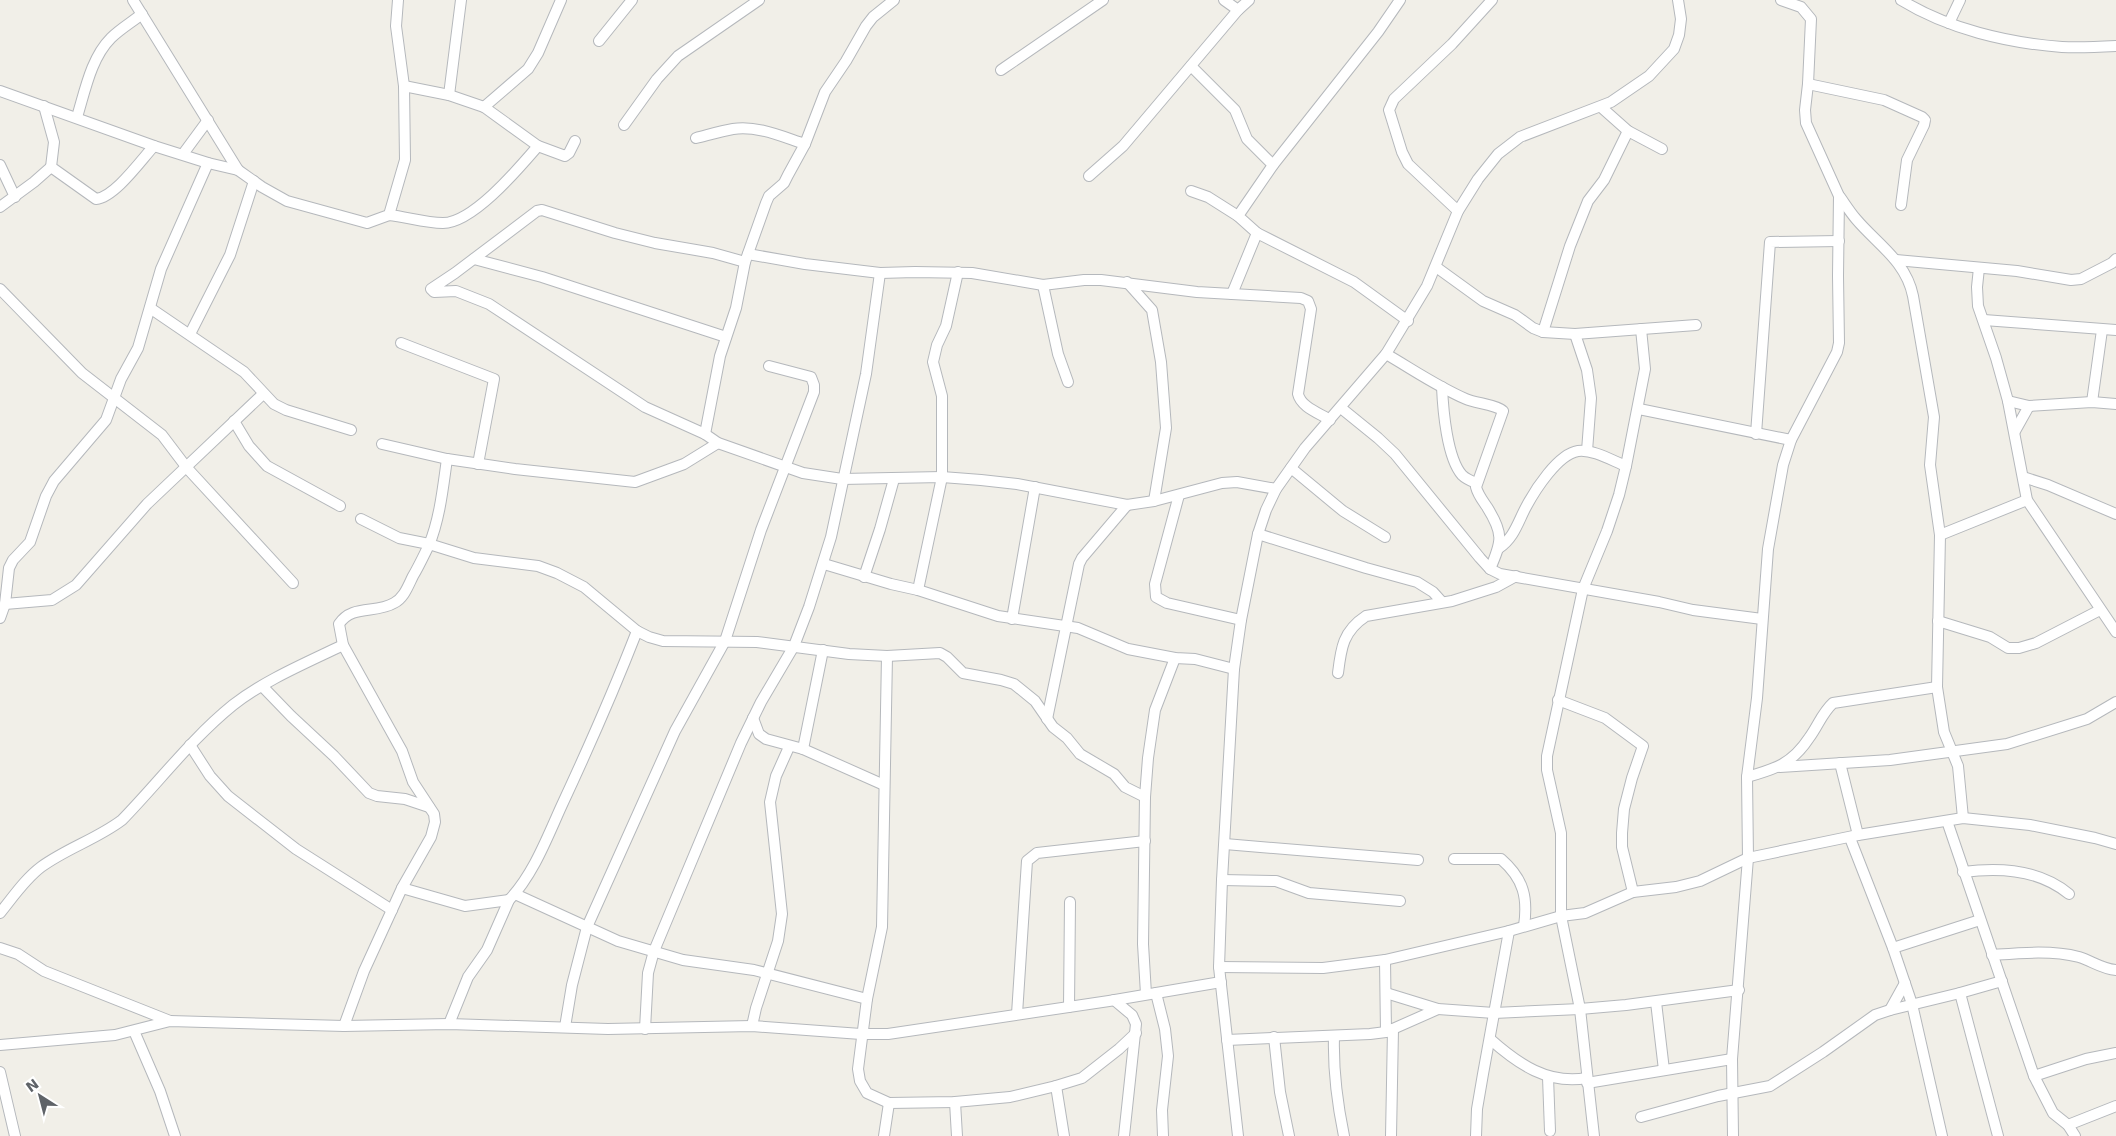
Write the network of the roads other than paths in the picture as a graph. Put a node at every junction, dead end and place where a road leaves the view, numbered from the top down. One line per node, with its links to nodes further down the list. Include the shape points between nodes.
1 (133, 0): 18 (street)
2 (398, 0): 25 (street, via 396,32)
3 (461, 0): 27 (street)
4 (561, 0): 29 (street, via 528,69)
5 (632, 0): 20 (street)
6 (759, 0): 33 (street, via 678,56)
7 (894, 0): 37 (street, via 866,26 832,80)
8 (1103, 0): 23 (street)
9 (1224, 0): 17 (street)
10 (1249, 0): 17 (street)
11 (1400, 0): 44 (street)
12 (1492, 0): 54 (street, via 1452,44 1394,99 1389,110 1408,164)
13 (1678, 0): 30 (street, via 1681,20 1674,50 1649,76)
14 (1781, 0): 24 (street, via 1801,7 1811,19)
15 (1901, 0): 19 (street)
16 (1960, 0): 19 (street)
17 (1238, 10): 22 (street)
18 (142, 14): 31 (street, via 103,48); 32 (street)
19 (1950, 23): 21 (street, via 2012,40 2063,47)
20 (599, 41)
21 (2116, 46)
22 (1191, 66): 44 (street, via 1235,110 1247,138); 47 (street, via 1124,146)
23 (1001, 70)
24 (1808, 84): 51 (street, via 1805,110 1808,130); 52 (street, via 1884,100 1925,120 1908,160)
25 (404, 86): 27 (street); 55 (street, via 404,160)
26 (0, 90): 28 (street)
27 (449, 95): 29 (street)
28 (44, 106): 31 (street); 45 (street, via 54,142)
29 (484, 106): 39 (street)
30 (1601, 107): 34 (street); 54 (street, via 1520,137 1498,154 1478,178)
31 (77, 117): 38 (street)
32 (208, 120): 41 (street); 46 (street)
33 (624, 125)
34 (1628, 131): 40 (street); 78 (street, via 1604,180 1588,201)
35 (696, 138): 37 (street, via 750,129)
36 (575, 142): 39 (street, via 565,156)
37 (805, 144): 59 (street, via 784,182 769,196)
38 (154, 146): 41 (street); 45 (street, via 117,187 102,198 90,196)
39 (538, 146): 55 (street, via 503,186 472,211 452,222)
40 (1662, 149)
41 (183, 154): 42 (street)
42 (208, 163): 46 (street); 71 (street, via 161,270)
43 (0, 165): 50 (street)
44 (1273, 165): 56 (street)
45 (51, 167): 50 (street)
46 (238, 170): 48 (street)
47 (1089, 176)
48 (254, 181): 55 (street, via 287,200 358,221 367,223); 79 (street, via 230,256)
49 (1192, 191): 56 (street)
50 (15, 196): 53 (street)
51 (1839, 196): 58 (street); 62 (street, via 1855,218)
52 (1901, 205)
53 (0, 206)
54 (1458, 211): 63 (street)
55 (389, 215)
56 (1238, 216): 57 (street)
57 (1257, 234): 70 (street); 73 (street, via 1354,282)
58 (1839, 241): 100 (street, via 1770,242); 101 (street, via 1837,352)
59 (747, 258): 60 (street, via 655,243 542,210); 66 (street); 81 (street)
60 (474, 259): 81 (street, via 542,277); 99 (street, via 432,287 432,291 460,292 490,304 645,406)
61 (2116, 259): 64 (street, via 2081,279 2071,280)
62 (1896, 260): 64 (street); 126 (street, via 1910,283 1934,417 1930,465)
63 (1436, 267): 73 (street); 78 (street, via 1483,301)
64 (1979, 268): 72 (street, via 1976,288)
65 (958, 272): 66 (street); 68 (street); 111 (street, via 946,326 933,362 942,396)
66 (880, 273): 113 (street, via 866,374)
67 (1127, 282): 68 (street, via 1084,280); 70 (street); 119 (street, via 1152,310 1161,362 1166,428)
68 (1044, 286): 85 (street, via 1058,354)
69 (0, 289): 88 (street, via 82,373)
70 (1232, 294): 95 (street, via 1308,301 1311,309 1298,394 1304,404)
71 (150, 308): 79 (street); 88 (street, via 138,348)
72 (1984, 320): 76 (street); 89 (street)
73 (1408, 321): 83 (street)
74 (1696, 325): 75 (street)
75 (1641, 329): 80 (street); 94 (street, via 1645,369)
76 (2102, 330): 77 (street); 90 (street)
77 (2116, 330)
78 (1543, 332): 80 (street)
79 (190, 334): 87 (street, via 244,372)
80 (1575, 334): 104 (street, via 1587,370 1591,398)
81 (726, 337): 99 (street)
82 (401, 343): 106 (street, via 494,379)
83 (1386, 354): 86 (street); 93 (street)
84 (769, 366): 109 (street, via 807,376 814,385)
85 (1068, 382)
86 (1442, 387): 115 (street, via 1449,447 1463,476); 115 (street, via 1503,411)
87 (263, 394): 96 (street); 97 (street, via 286,410)
88 (115, 398): 108 (street, via 156,428); 138 (street, via 98,431 54,481 30,542 9,568)
89 (2008, 401): 92 (street); 98 (street)
90 (2092, 402): 91 (street); 92 (street)
91 (2116, 404)
92 (2029, 406): 98 (street)
93 (1341, 408): 95 (street); 131 (street, via 1395,454)
94 (1639, 409): 100 (street); 107 (street)
95 (1330, 420): 110 (street)
96 (234, 421): 108 (street); 122 (street, via 249,446 267,466)
97 (351, 430)
98 (2015, 431): 112 (street)
99 (705, 434): 102 (street)
100 (1756, 434): 101 (street)
101 (1791, 440): 141 (street, via 1772,524)
102 (718, 443): 106 (street, via 692,461 635,482); 109 (street)
103 (382, 444): 105 (street)
104 (1587, 452): 107 (street); 129 (street, via 1574,452 1555,466 1534,493 1510,540)
105 (447, 459): 106 (street); 128 (street, via 440,506)
106 (478, 464)
107 (1626, 466): 135 (street, via 1607,531)
108 (187, 468): 134 (street); 138 (street, via 142,508 76,585 52,600)
109 (786, 468): 113 (street); 148 (street, via 761,530)
110 (1291, 468): 117 (street); 127 (street, via 1343,511)
111 (942, 477): 114 (street); 116 (street); 136 (street)
112 (2023, 477): 120 (street); 123 (street)
113 (842, 479): 114 (street); 130 (street)
114 (894, 479): 133 (street)
115 (1476, 483): 129 (street, via 1477,493 1497,523 1501,538)
116 (1034, 487): 121 (street); 142 (street)
117 (1276, 489): 118 (street, via 1237,482); 125 (street)
118 (1178, 495): 119 (street); 143 (street, via 1155,584 1156,597 1167,603)
119 (1154, 500): 121 (street)
120 (2027, 500): 126 (street); 139 (street)
121 (1128, 505): 145 (street, via 1082,558 1076,571)
122 (340, 506)
123 (2116, 514)
124 (361, 519): 128 (street, via 391,535)
125 (1258, 534): 137 (street, via 1417,582); 143 (street)
126 (1940, 534): 144 (street)
127 (1385, 537)
128 (429, 544): 146 (street, via 474,558 518,562 557,573 584,587); 149 (street, via 401,599 385,607 360,610 343,618 339,624)
129 (1499, 548): 131 (street)
130 (824, 564): 133 (street); 150 (street)
131 (1490, 569): 132 (street)
132 (1516, 576): 135 (street); 137 (street, via 1472,596)
133 (864, 577): 136 (street)
134 (293, 583)
135 (1583, 588): 141 (street, via 1693,610); 158 (street)
136 (918, 590): 142 (street)
137 (1442, 602): 155 (street, via 1366,616 1347,633)
138 (4, 604): 140 (street)
139 (2100, 610): 144 (street, via 2036,643 2019,648 2008,648 1990,637); 147 (street)
140 (0, 618)
141 (1762, 619): 168 (street)
142 (1012, 620): 145 (street)
143 (1241, 620): 154 (street)
144 (1938, 621): 157 (street)
145 (1065, 626): 153 (street, via 1088,631 1128,649); 161 (street)
146 (637, 630): 148 (street, via 664,641); 186 (street, via 544,843)
147 (2116, 632)
148 (725, 641): 150 (street); 194 (street, via 675,731)
149 (343, 645): 156 (street); 171 (street, via 402,751 417,790)
150 (794, 646): 151 (street); 160 (street)
151 (823, 650): 152 (street); 164 (street)
152 (887, 656): 161 (street, via 940,653 947,656 963,674 1014,684 1035,701); 169 (street)
153 (1175, 658): 154 (street, via 1195,659); 170 (street, via 1155,710)
154 (1234, 669): 176 (street)
155 (1338, 673)
156 (262, 686): 162 (street, via 233,705); 171 (street, via 369,793)
157 (1937, 686): 165 (street, via 1944,732); 167 (street, via 1834,703 1824,712 1808,740)
158 (1558, 700): 184 (street, via 1605,718 1643,746 1624,809 1622,833 1622,847); 191 (street, via 1547,756 1561,834)
159 (2116, 702): 165 (street, via 2087,719 2007,744)
160 (753, 718): 163 (street, via 762,736); 198 (street)
161 (1047, 719): 170 (street, via 1080,754 1114,774 1125,787)
162 (190, 744): 189 (street, via 210,776 228,796 296,849); 190 (street, via 122,820 40,868)
163 (789, 747): 164 (street); 203 (street, via 776,776 770,802 782,914 778,941)
164 (804, 749): 169 (street)
165 (1953, 750): 166 (street, via 1890,760); 172 (street, via 1958,766)
166 (1840, 763): 167 (street); 174 (street)
167 (1780, 767): 168 (street)
168 (1747, 777): 178 (street)
169 (884, 785): 211 (street, via 882,927)
170 (1145, 797): 175 (street)
171 (429, 807): 183 (street, via 434,814 434,829)
172 (1963, 818): 173 (street); 177 (street, via 2030,825)
173 (1947, 821): 174 (street); 181 (street)
174 (1854, 836): 178 (street); 197 (street)
175 (1145, 841): 208 (street, via 1143,944); 220 (street, via 1037,853 1027,861)
176 (1225, 844): 180 (street); 182 (street)
177 (2116, 844)
178 (1748, 858): 184 (street, via 1700,881); 207 (street)
179 (1454, 859): 193 (street, via 1501,859 1509,866 1526,896)
180 (1418, 860)
181 (1963, 872): 185 (street, via 2018,870 2052,882); 192 (street)
182 (1222, 880): 187 (street, via 1276,881 1309,894); 201 (street)
183 (402, 888): 186 (street, via 464,906); 189 (street)
184 (1633, 892): 191 (street, via 1585,913)
185 (2069, 894)
186 (512, 897): 194 (street); 222 (street, via 487,950 468,977)
187 (1400, 900)
188 (1070, 902): 215 (street)
189 (392, 910): 223 (street, via 364,971)
190 (0, 913)
191 (1561, 916): 193 (street); 217 (street)
192 (1980, 920): 197 (street); 199 (street)
193 (1524, 926): 195 (street)
194 (588, 927): 198 (street, via 612,939); 225 (street, via 572,985)
195 (1510, 931): 200 (street); 219 (street)
196 (0, 948): 221 (street, via 18,954 44,971)
197 (1893, 948): 206 (street)
198 (654, 951): 203 (street, via 697,963); 226 (street, via 648,973)
199 (1992, 955): 202 (street, via 2026,952 2064,954); 204 (street)
200 (1385, 960): 201 (street, via 1323,968); 209 (street)
201 (1219, 967): 205 (street)
202 (2116, 970)
203 (767, 974): 211 (street); 224 (street)
204 (2002, 980): 210 (street); 240 (street)
205 (1221, 982): 208 (street); 234 (street)
206 (1904, 983): 214 (street); 218 (street)
207 (1739, 990): 213 (street); 237 (street)
208 (1151, 993): 212 (street); 257 (street, via 1165,1029 1168,1056)
209 (1386, 993): 216 (street); 228 (street)
210 (1960, 994): 214 (street); 266 (street)
211 (867, 999): 230 (street)
212 (1114, 1000): 215 (street); 229 (street, via 1132,1015)
213 (1656, 1002): 217 (street); 238 (street)
214 (1912, 1004): 218 (street); 265 (street)
215 (1070, 1007): 220 (street)
216 (1438, 1009): 219 (street); 228 (street)
217 (1580, 1010): 219 (street); 242 (street)
218 (1890, 1010): 244 (street, via 1875,1015 1770,1086)
219 (1494, 1012): 233 (street)
220 (1017, 1014): 230 (street, via 888,1034)
221 (170, 1022): 223 (street); 227 (street)
222 (449, 1024): 223 (street); 225 (street)
223 (344, 1026)
224 (752, 1026): 226 (street); 230 (street)
225 (565, 1027): 226 (street)
226 (645, 1029)
227 (134, 1031): 235 (street); 252 (street)
228 (1389, 1031): 232 (street); 261 (street)
229 (1136, 1033): 243 (street, via 1088,1074); 256 (street)
230 (861, 1034): 246 (street, via 860,1081 867,1093)
231 (1274, 1037): 232 (street); 234 (street); 259 (street)
232 (1334, 1037): 260 (street, via 1336,1093)
233 (1490, 1039): 241 (street, via 1510,1056); 262 (street, via 1477,1108)
234 (1227, 1040): 258 (street)
235 (0, 1045)
236 (2116, 1053): 240 (street)
237 (1732, 1059): 238 (street); 244 (street)
238 (1664, 1070): 242 (street)
239 (0, 1072): 251 (street)
240 (2034, 1076): 249 (street, via 2053,1113)
241 (1548, 1077): 242 (street, via 1566,1081); 250 (street)
242 (1587, 1080): 263 (street)
243 (1056, 1086): 245 (street, via 1010,1097); 255 (street)
244 (1732, 1093): 248 (street); 264 (street)
245 (955, 1102): 246 (street); 254 (street)
246 (889, 1103): 253 (street)
247 (2116, 1106): 249 (street)
248 (1641, 1117)
249 (2068, 1125): 267 (street)
250 (1550, 1131)
251 (15, 1136)
252 (175, 1136)
253 (884, 1136)
254 (957, 1136)
255 (1064, 1136)
256 (1124, 1136)
257 (1162, 1136)
258 (1238, 1136)
259 (1289, 1136)
260 (1344, 1136)
261 (1390, 1136)
262 (1476, 1136)
263 (1594, 1136)
264 (1733, 1136)
265 (1942, 1136)
266 (1998, 1136)
267 (2075, 1136)

